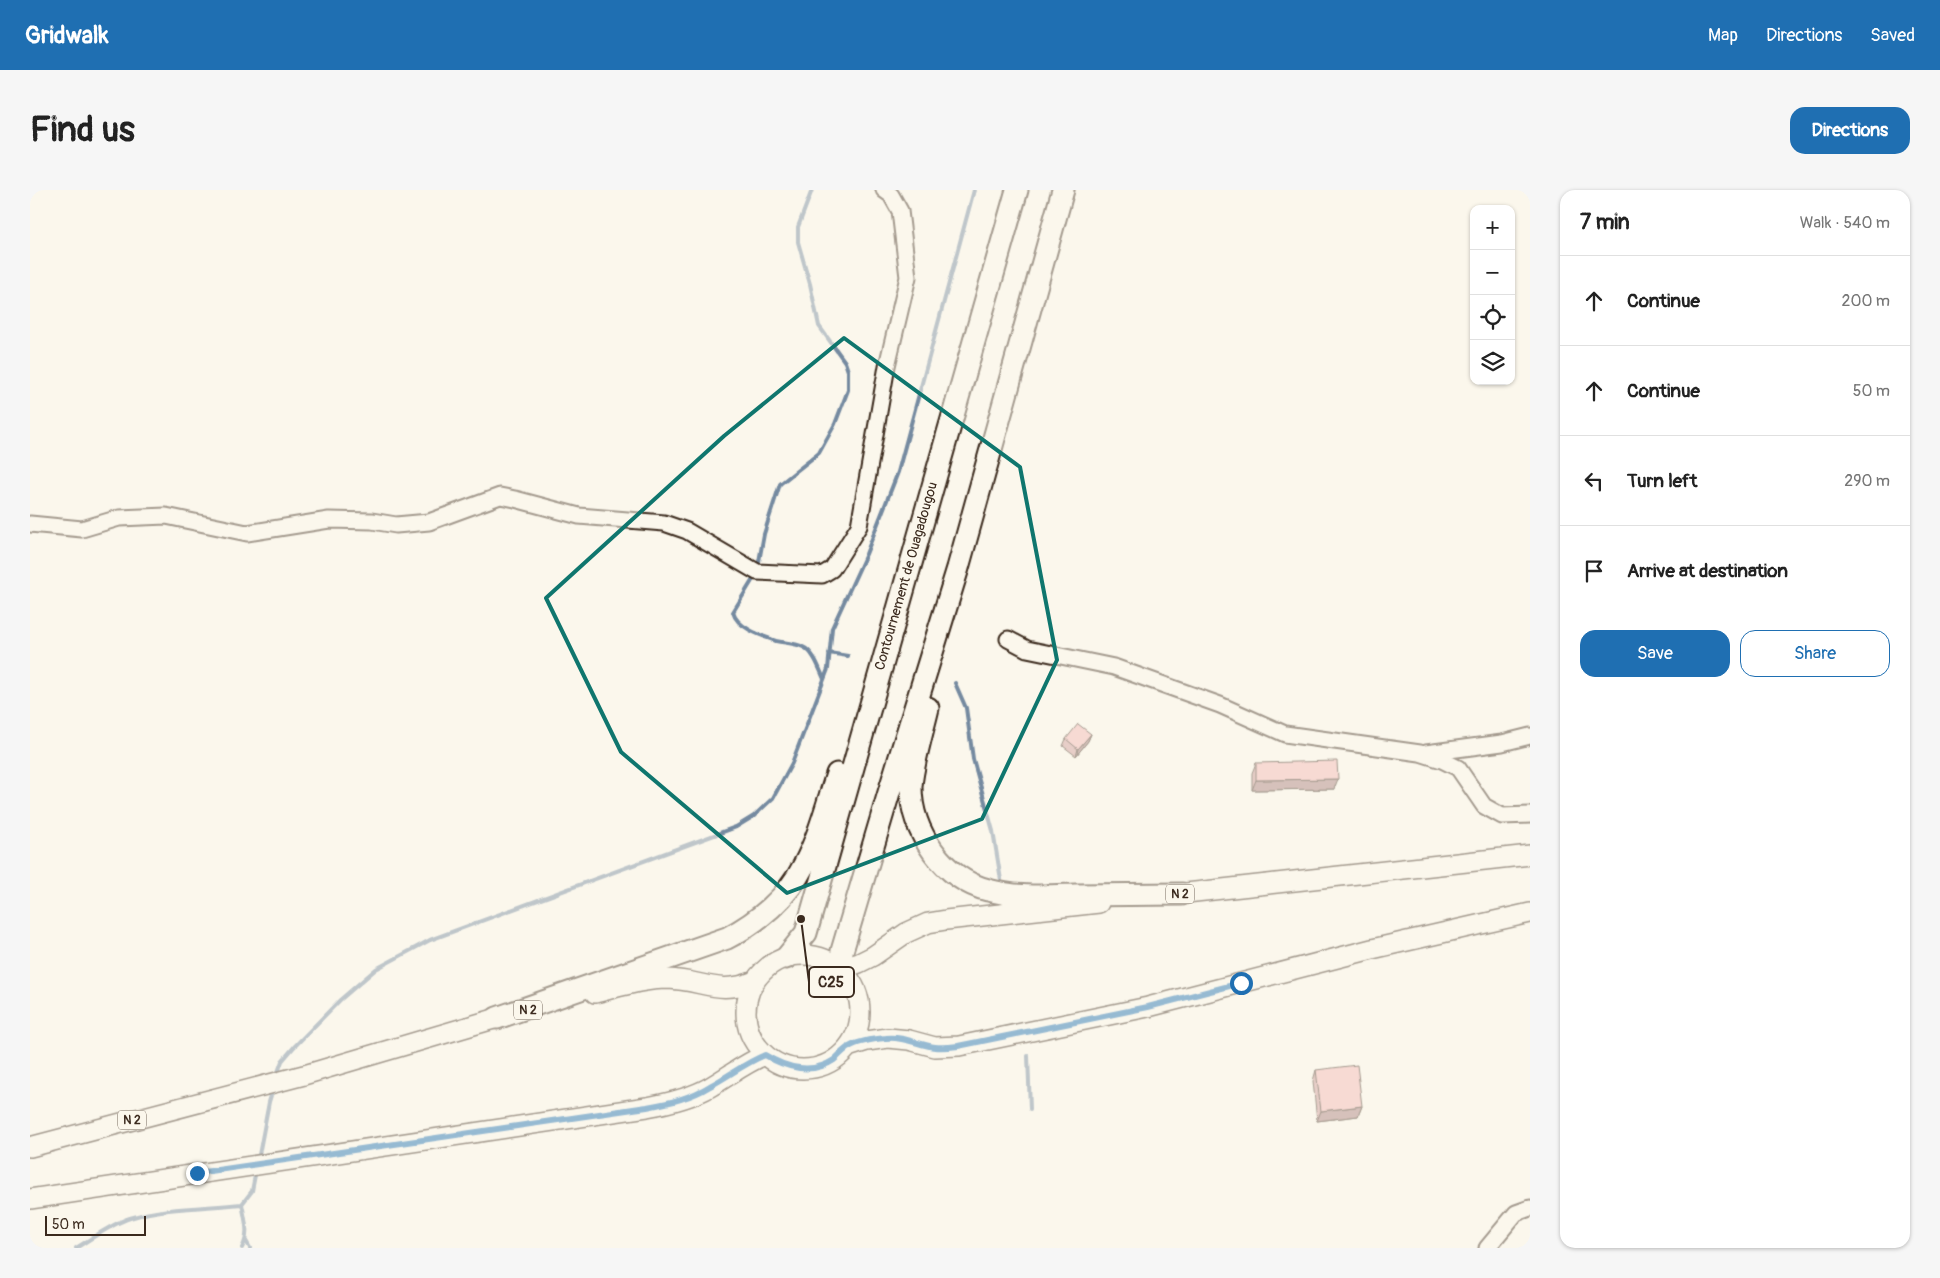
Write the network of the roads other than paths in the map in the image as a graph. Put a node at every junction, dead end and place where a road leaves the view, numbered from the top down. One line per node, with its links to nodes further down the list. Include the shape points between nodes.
1 (884, 190): 4 (street, via 891,195 900,211 908,277 887,366 859,526 832,569 822,576 757,572 687,531 664,523 579,516 500,496 429,522 396,525 329,520 247,532 166,516 119,518 82,529)
2 (1017, 190): 5 (highway, Contournement de Ouagadougou)
3 (1063, 190): 6 (highway)
4 (30, 524)
5 (912, 554): 14 (highway, Contournement de Ouagadougou, via 806,933); 17 (highway, via 816,836 790,888 749,927 727,938)
6 (958, 568): 12 (highway, via 911,787 916,820 927,842 941,862 962,879 986,890 1016,896); 15 (highway, via 842,952)
7 (1008, 639): 9 (street, via 1027,649 1114,666 1220,705 1285,734)
8 (1530, 736): 9 (street, via 1502,743)
9 (1420, 753): 10 (street, via 1458,768 1484,806 1502,816)
10 (1530, 815)
11 (1530, 855): 12 (main road, N 2)
12 (1182, 894): 15 (main road, N 2, via 946,920 906,933 873,956)
13 (1530, 913): 18 (main road, via 1372,949 1148,1007 958,1046 935,1047 888,1038 867,1040)
14 (786, 958): 15 (main road, Contournement de Ouagadougou, via 813,955); 16 (main road, Contournement de Ouagadougou, via 775,962)
15 (841, 969): 18 (main road, Contournement de Ouagadougou, via 857,991 861,1010 858,1030)
16 (755, 982): 17 (main road, N 2, via 740,988 721,988 670,979 644,980); 19 (main road, Contournement de Ouagadougou, via 746,1006 747,1024)
17 (497, 1018): 20 (main road, N 2, via 304,1075)
18 (848, 1047): 19 (main road, Contournement de Ouagadougou, via 833,1061 816,1068 798,1069)
19 (765, 1055): 21 (main road, via 749,1061 694,1095 674,1102)
20 (30, 1147)
21 (30, 1199)
22 (1530, 1208): 23 (street, via 1516,1213)
23 (1487, 1248)

